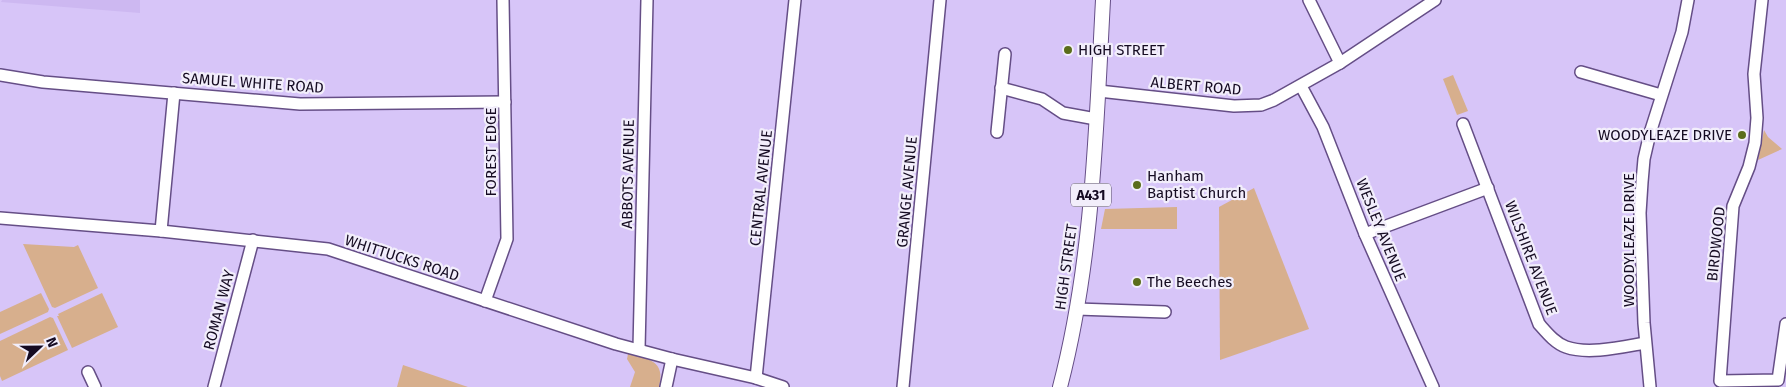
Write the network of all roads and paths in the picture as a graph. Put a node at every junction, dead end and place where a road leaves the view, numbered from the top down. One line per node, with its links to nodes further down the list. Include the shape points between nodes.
1 (503, 0): 19 (street, FOREST EDGE)
2 (647, 0): 33 (street, ABBOTS AVENUE)
3 (795, 0): 37 (street, CENTRAL AVENUE)
4 (940, 0): 42 (street, GRANGE AVENUE)
5 (1103, 0): 16 (main road, HIGH STREET / A431)
6 (1309, 0): 11 (street)
7 (1436, 0): 11 (street, ALBERT ROAD)
8 (1688, 0): 18 (street, WOODYLEAZE DRIVE, via 1682,32)
9 (1762, 0): 31 (street, BIRDWOOD, via 1754,74 1755,143 1733,206 1720,380 1778,380)
10 (1004, 54): 15 (street)
11 (1340, 63): 14 (street, ALBERT ROAD)
12 (1581, 72): 18 (street)
13 (0, 75): 17 (street, SAMUEL WHITE ROAD, via 43,82)
14 (1301, 86): 16 (street, ALBERT ROAD, via 1274,100 1242,106); 26 (street, WESLEY AVENUE, via 1323,127)
15 (1001, 88): 20 (street, via 1042,99 1064,113); 22 (street)
16 (1099, 91): 20 (main road, HIGH STREET / A431)
17 (174, 93): 19 (street, SAMUEL WHITE ROAD, via 300,104); 25 (street)
18 (1661, 95): 32 (street, WOODYLEAZE DRIVE, via 1644,159 1640,213)
19 (506, 102): 28 (street, FOREST EDGE, via 507,239)
20 (1096, 119): 29 (main road, HIGH STREET / A431, via 1088,239)
21 (1463, 124): 23 (street, WILSHIRE AVENUE)
22 (997, 132)
23 (1488, 188): 26 (street); 32 (street, WILSHIRE AVENUE, via 1539,324 1548,334 1575,349)
24 (0, 218): 25 (street, WHITTUCKS ROAD)
25 (161, 231): 27 (street, WHITTUCKS ROAD)
26 (1365, 234): 45 (street, WESLEY AVENUE)
27 (253, 240): 28 (street, WHITTUCKS ROAD, via 328,249); 39 (street, ROMAN WAY)
28 (485, 301): 33 (street, WHITTUCKS ROAD)
29 (1078, 309): 30 (street); 35 (main road, HIGH STREET / A431)
30 (1165, 312)
31 (1786, 324)
32 (1645, 344): 46 (street, WOODYLEAZE DRIVE)
33 (638, 349): 34 (street, WHITTUCKS ROAD)
34 (672, 359): 37 (street, WHITTUCKS ROAD); 40 (street)
35 (1064, 370): 43 (street); 44 (main road, HIGH STREET / A431)
36 (88, 372): 38 (street)
37 (756, 378): 41 (street, WHITTUCKS ROAD)
38 (95, 387)
39 (214, 387)
40 (666, 387)
41 (783, 387)
42 (904, 387)
43 (1055, 387)
44 (1060, 387)
45 (1433, 387)
46 (1650, 387)

